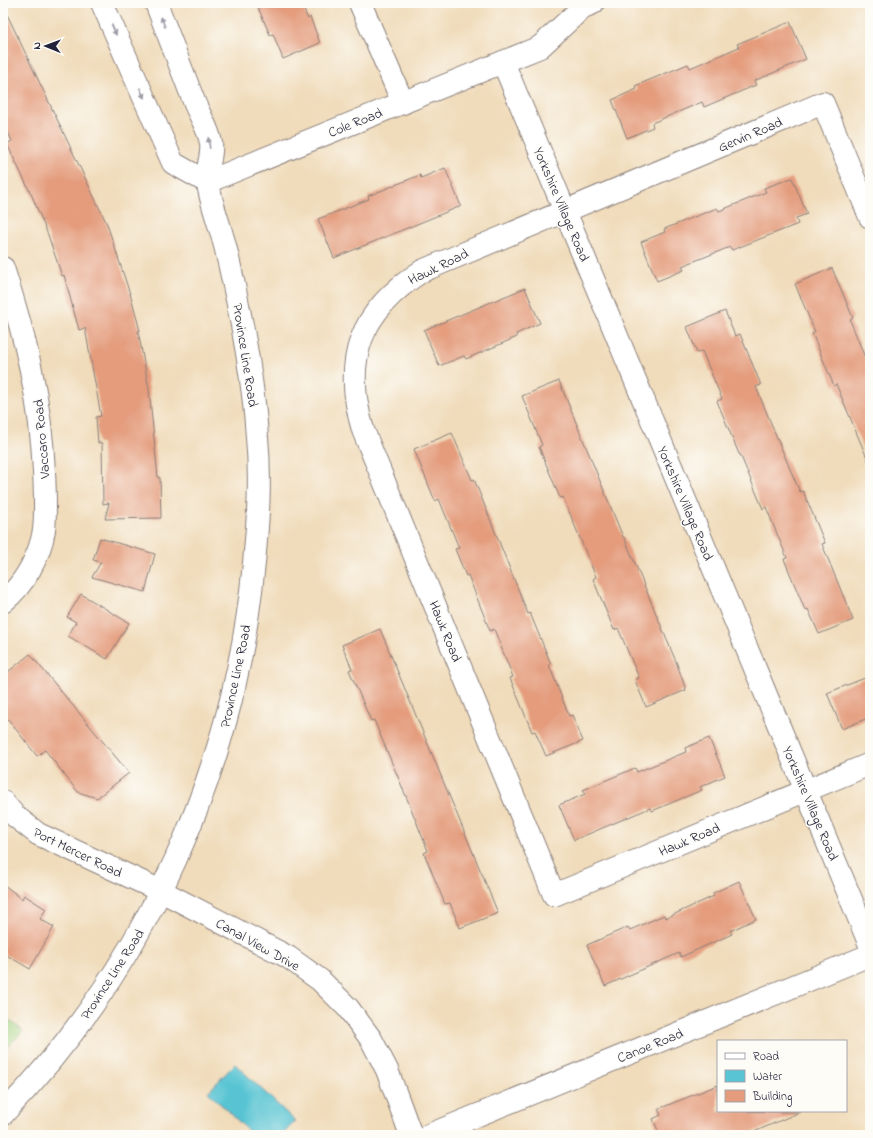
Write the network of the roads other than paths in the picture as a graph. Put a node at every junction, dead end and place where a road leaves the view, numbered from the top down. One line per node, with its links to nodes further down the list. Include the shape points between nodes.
1 (102, 3): 7 (street, one-way to 7, via 173,163)
2 (156, 3): 7 (street, Province Line Road, one-way to 2, via 211,143)
3 (360, 3): 6 (street)
4 (584, 5): 5 (street, Cole Road, via 540,47)
5 (503, 62): 6 (street, Cole Road); 8 (street, Yorkshire Village Road)
6 (403, 103): 7 (street, Cole Road)
7 (207, 182): 15 (street, Province Line Road, via 226,250 251,376 258,439 258,517 251,600 237,678 217,753 189,831)
8 (565, 211): 9 (street, Gervin Road, via 823,103); 13 (street, Yorkshire Village Road); 13 (street, Hawk Road, via 422,271 400,285 382,303 367,327 357,353 353,377 355,405 363,430 554,895)
9 (870, 217)
10 (3, 268): 11 (street, Vaccaro Road, via 20,320 36,387 43,443 45,500 44,530 37,555 24,579)
11 (3, 602)
12 (870, 764): 13 (street)
13 (806, 790): 16 (street, Yorkshire Village Road)
14 (3, 802): 15 (street, Port Mercer Road, via 15,816 38,834)
15 (161, 891): 18 (street, Province Line Road, via 124,959 79,1025 28,1088); 19 (street, Canal View Drive, via 288,957 320,980 348,1008 371,1039 387,1070)
16 (870, 945)
17 (870, 955): 20 (street, Canoe Road)
18 (3, 1114)
19 (411, 1135)
20 (429, 1135)

